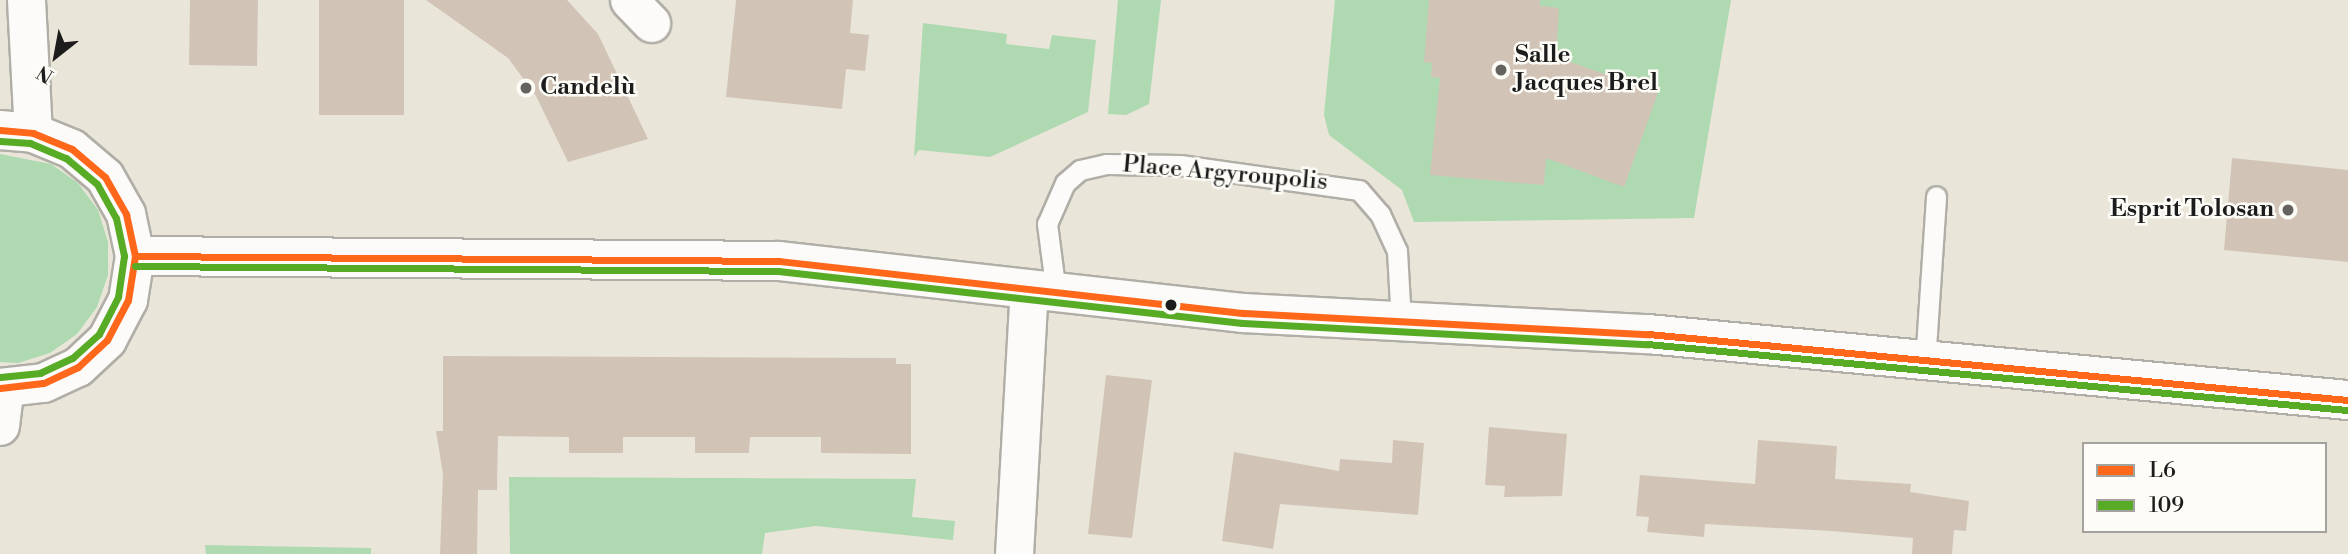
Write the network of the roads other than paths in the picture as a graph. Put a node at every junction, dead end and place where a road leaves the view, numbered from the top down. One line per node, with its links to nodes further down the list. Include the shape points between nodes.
1 (26, 0): 2 (street)
2 (16, 132): 4 (street, via 72,149 105,177 126,214)
3 (1936, 195): 7 (lane)
4 (135, 256): 5 (street, via 779,261); 8 (street, via 128,300 107,340 78,367 43,383)
5 (1043, 291): 6 (street); 6 (lane, Place Argyroupolis, via 1047,224 1065,183 1080,170 1106,164 1180,165 1359,190 1380,214 1397,251); 11 (street)
6 (1401, 323): 7 (street, via 1648,334)
7 (1925, 363): 9 (street)
8 (3, 388): 10 (street)
9 (2348, 400)
10 (0, 426)
11 (1014, 554)

